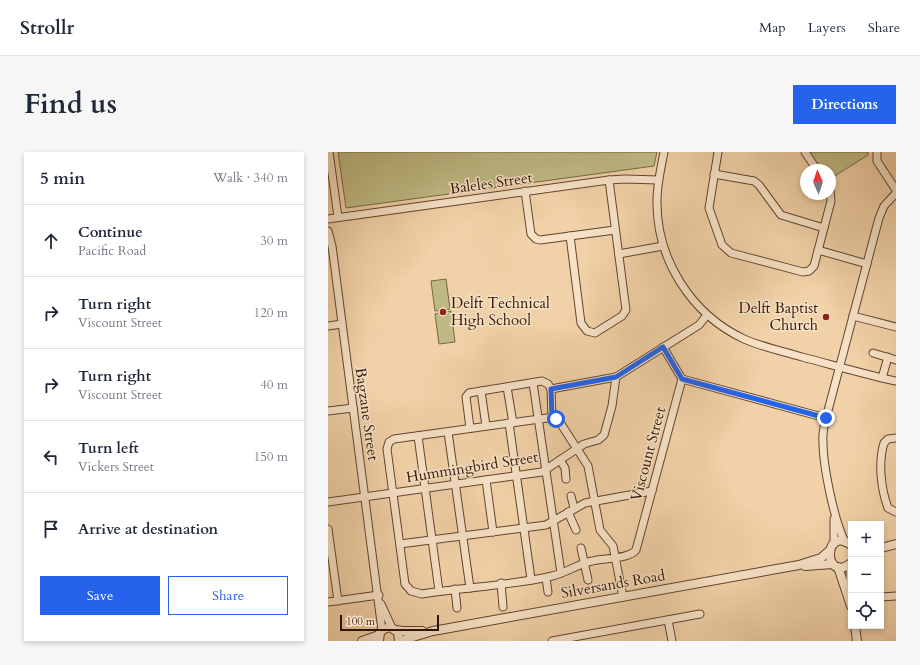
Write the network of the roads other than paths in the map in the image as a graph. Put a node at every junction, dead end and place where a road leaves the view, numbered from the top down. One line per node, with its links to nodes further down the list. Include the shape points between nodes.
1 (329, 152): 14 (street)
2 (664, 152): 9 (street)
3 (718, 152): 7 (street)
4 (805, 152): 6 (street)
5 (877, 152): 10 (street, via 877,161)
6 (813, 164)
7 (714, 174): 16 (street, via 754,181 781,215); 21 (street, via 709,210 721,244 726,250 805,272 813,267)
8 (609, 180): 9 (street, Baleles Street); 11 (street, Baleles Street); 17 (street)
9 (658, 180): 20 (street, via 657,210)
10 (896, 190)
11 (524, 191): 14 (street, Baleles Street); 19 (street, via 531,234 534,238 540,240)
12 (896, 193): 23 (street, via 882,212)
13 (831, 200): 16 (street)
14 (338, 217): 15 (street, Baleles Street)
15 (328, 219)
16 (824, 228): 21 (street)
17 (616, 230): 19 (street); 22 (street)
18 (328, 231): 26 (street, Bagzane Street)
19 (570, 236): 22 (street, via 581,323 589,333 598,332 625,313)
20 (663, 246): 22 (street); 24 (street, via 677,278)
21 (818, 250): 23 (street)
22 (619, 254)
23 (867, 264): 25 (street)
24 (707, 315): 29 (street, via 700,325); 33 (street, via 754,343)
25 (853, 316): 28 (street); 33 (street)
26 (342, 324): 27 (street); 42 (street, Bagzane Street)
27 (328, 326)
28 (896, 327)
29 (663, 347): 34 (street); 36 (street)
30 (873, 353): 31 (street)
31 (888, 357): 32 (street); 35 (street)
32 (896, 360)
33 (840, 367): 35 (street); 45 (street)
34 (616, 377): 40 (street); 53 (street, Hummingbird Street, via 605,433 600,439)
35 (882, 378): 37 (street)
36 (682, 379): 45 (street); 61 (street, Viscount Street)
37 (896, 381)
38 (533, 383): 39 (street); 40 (street, via 544,381); 46 (street)
39 (507, 387): 41 (street); 47 (street)
40 (551, 389): 44 (street)
41 (482, 390): 48 (street); 49 (street, via 466,397)
42 (353, 408): 43 (street); 64 (street, Bagzane Street)
43 (328, 411)
44 (552, 418): 46 (street); 53 (street, via 561,424)
45 (826, 418): 68 (street, via 823,443)
46 (538, 419): 47 (street); 55 (street)
47 (511, 423): 48 (street); 56 (street)
48 (486, 426): 49 (street)
49 (470, 428): 50 (street)
50 (448, 432): 51 (street); 59 (street)
51 (418, 436): 60 (street); 62 (street, via 389,442 387,449)
52 (896, 438): 69 (street, via 888,439 884,443 881,467 888,508)
53 (577, 448): 54 (street, Hummingbird Street); 65 (street, via 588,466)
54 (560, 460): 55 (street, Hummingbird Street); 57 (street, via 565,468)
55 (546, 469): 56 (street, Hummingbird Street); 70 (street)
56 (516, 476): 58 (street, Hummingbird Street); 71 (street)
57 (566, 479)
58 (486, 480): 59 (street, Hummingbird Street); 74 (street)
59 (456, 484): 60 (street, Hummingbird Street); 75 (street)
60 (425, 488): 62 (street, Hummingbird Street); 76 (street)
61 (652, 491): 65 (street); 84 (street, Viscount Street, via 636,550 630,555)
62 (393, 493): 64 (street, Hummingbird Street); 77 (street)
63 (571, 496): 67 (street)
64 (365, 497): 66 (street, Hummingbird Street); 101 (street, Bagzane Street)
65 (595, 501): 67 (street); 84 (street, via 600,530 612,543)
66 (328, 502)
67 (571, 510): 70 (street); 73 (street)
68 (834, 511): 78 (street); 82 (street)
69 (896, 512)
70 (554, 521): 71 (street, via 546,525); 89 (street)
71 (524, 527): 74 (street); 91 (street)
72 (328, 529): 83 (street)
73 (576, 530)
74 (493, 532): 75 (street)
75 (463, 536): 76 (street); 94 (street)
76 (433, 540): 77 (street); 96 (street)
77 (400, 544): 96 (street, via 405,584 411,591 419,594)
78 (848, 544): 82 (street)
79 (896, 544): 80 (street)
80 (884, 547)
81 (581, 548): 85 (street)
82 (832, 548): 86 (street, via 829,556); 87 (street, Silversands Road, via 821,558)
83 (329, 551): 103 (street)
84 (615, 557): 85 (street); 99 (street)
85 (585, 563): 89 (street); 92 (street)
86 (836, 565): 87 (street, Silversands Road); 88 (street, Silversands Road); 102 (street)
87 (799, 566): 99 (street, Silversands Road)
88 (848, 566)
89 (561, 573): 90 (street)
90 (546, 578): 91 (street); 97 (street)
91 (531, 579): 93 (street)
92 (588, 580)
93 (500, 583): 94 (street); 105 (street)
94 (470, 588): 95 (street)
95 (456, 589): 96 (street); 106 (street)
96 (439, 591)
97 (548, 592)
98 (896, 596): 100 (street)
99 (623, 597): 111 (street, Silversands Road)
100 (884, 597)
101 (379, 598): 103 (street); 109 (street, Bagzane Street); 112 (street, Bagzane Street)
102 (848, 598)
103 (338, 601): 104 (street)
104 (328, 602)
105 (503, 606)
106 (457, 608)
107 (700, 614): 108 (street)
108 (668, 620): 113 (street); 117 (street)
109 (394, 629): 111 (street, Silversands Road, via 403,632); 112 (street, Silversands Road, via 387,628); 115 (street, via 399,635)
110 (855, 629): 118 (street)
111 (433, 631): 115 (street, Silversands Road)
112 (380, 635): 114 (street)
113 (581, 638): 116 (street)
114 (362, 641)
115 (399, 641)
116 (552, 641)
117 (672, 641)
118 (857, 641)

